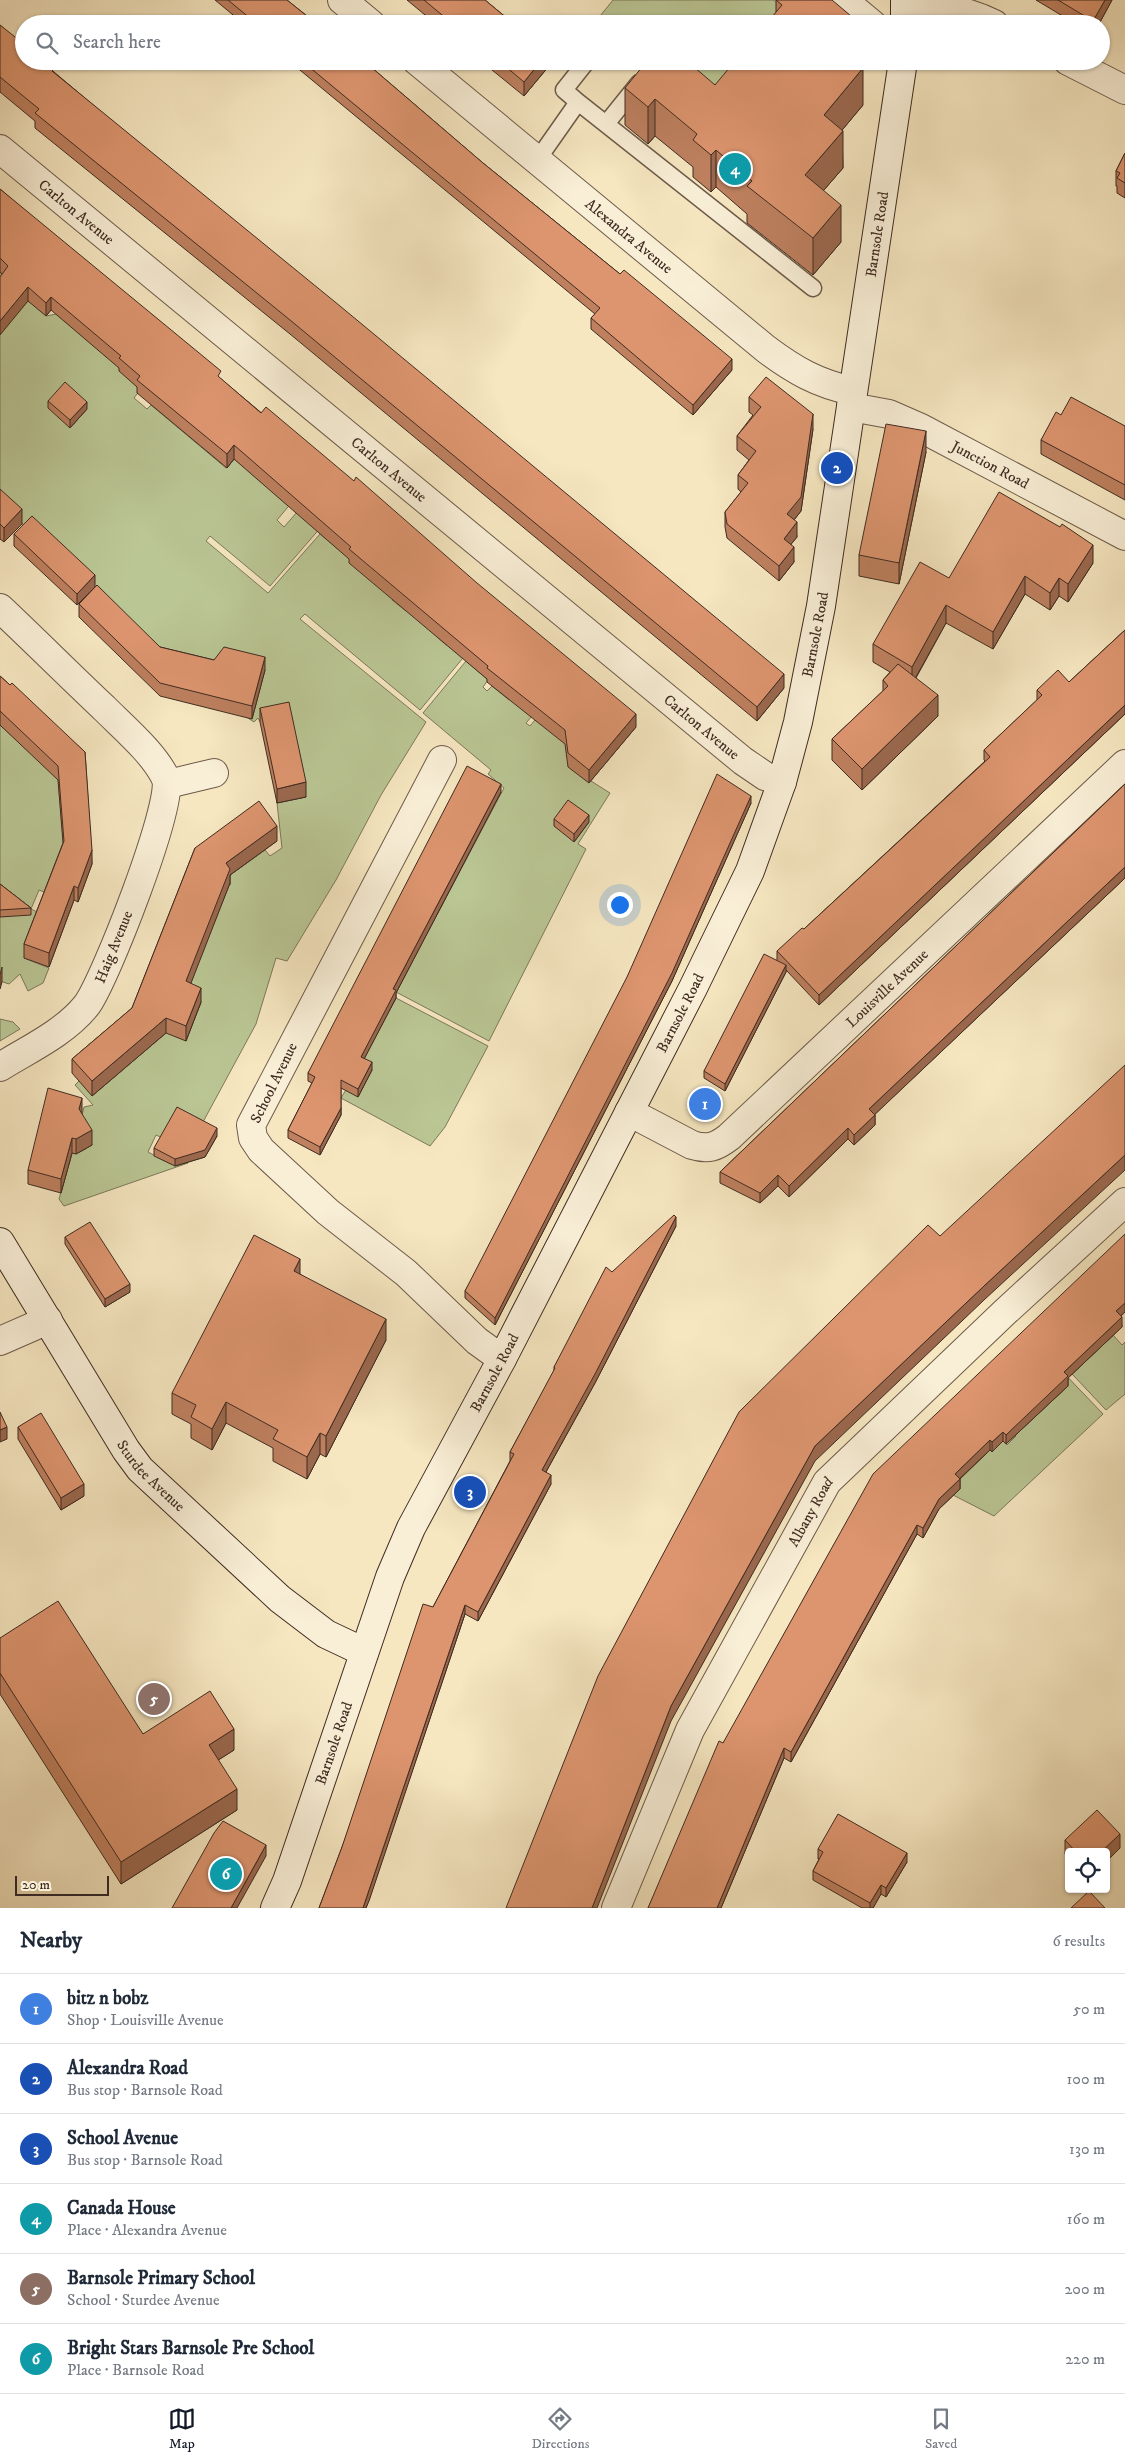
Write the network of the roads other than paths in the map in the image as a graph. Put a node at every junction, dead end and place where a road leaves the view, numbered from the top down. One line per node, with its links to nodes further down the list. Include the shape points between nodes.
1 (342, 0): 4 (street)
2 (843, 0): 5 (street)
3 (905, 11): 6 (street, via 933,6)
4 (360, 15)
5 (861, 15)
6 (976, 15)
7 (428, 70): 16 (street, Alexandra Avenue)
8 (580, 70): 13 (lane, via 564,90)
9 (902, 70): 18 (street, Barnsole Road)
10 (1086, 70): 12 (street)
11 (648, 71): 14 (lane)
12 (1125, 90)
13 (578, 102): 14 (lane); 16 (lane)
14 (606, 124): 17 (lane)
15 (0, 149): 24 (street, Carlton Avenue, via 743,761 765,776)
16 (538, 159): 18 (street, Alexandra Avenue, via 794,370)
17 (813, 288)
18 (852, 399): 19 (street, Junction Road, via 921,428); 24 (street, Barnsole Road, via 811,668)
19 (1125, 536)
20 (0, 608): 25 (street, via 130,734 161,770)
21 (442, 760): 32 (street, School Avenue, via 251,1125 253,1138 261,1150 328,1212 406,1273 477,1341)
22 (1125, 764): 27 (street, Louisville Avenue, via 715,1147 692,1145)
23 (214, 773): 25 (street)
24 (782, 782): 27 (street, Barnsole Road, via 750,871)
25 (168, 784): 26 (street, Haig Avenue, via 156,834 98,989 73,1020)
26 (0, 1067)
27 (629, 1112): 32 (street, Barnsole Road)
28 (1125, 1202): 35 (street, Albany Road, via 827,1482 690,1730)
29 (0, 1242): 30 (street, Sturdee Avenue)
30 (48, 1320): 31 (street); 33 (street, Sturdee Avenue, via 140,1469 280,1599 326,1634)
31 (0, 1341)
32 (502, 1359): 33 (street, Barnsole Road, via 411,1528)
33 (364, 1652): 34 (street, Barnsole Road)
34 (275, 1908)
35 (616, 1908)

